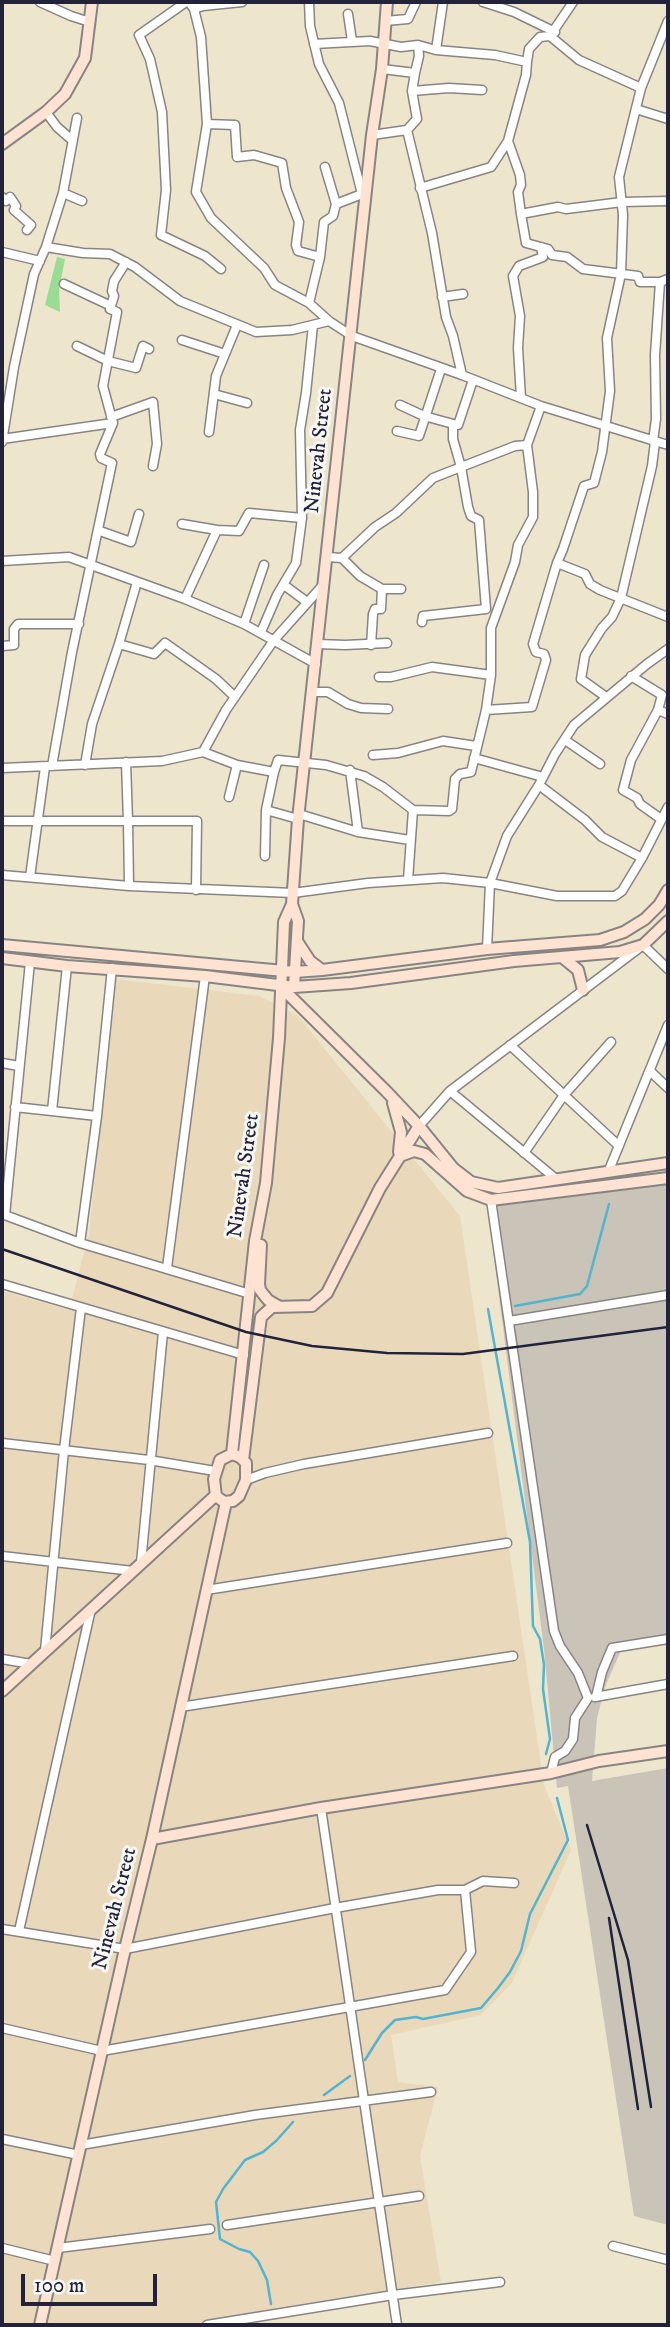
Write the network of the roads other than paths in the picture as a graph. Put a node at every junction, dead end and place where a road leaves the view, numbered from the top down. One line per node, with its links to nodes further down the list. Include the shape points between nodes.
1 (40, 2): 14 (street)
2 (92, 2): 14 (main road)
3 (242, 2): 10 (street)
4 (309, 2): 18 (street)
5 (387, 2): 13 (main road, Ninevah Street)
6 (416, 2): 13 (street, via 408,19)
7 (443, 2): 20 (street)
8 (483, 2): 15 (street, via 514,12)
9 (573, 2): 15 (street)
10 (190, 4): 31 (street, via 201,37); 54 (street, via 139,34 150,59 162,113 166,190 161,235)
11 (348, 15): 16 (street)
12 (668, 20): 24 (street)
13 (385, 21): 17 (main road, Ninevah Street)
14 (90, 22): 28 (main road, via 85,58 65,94)
15 (552, 34): 21 (street, via 537,38); 24 (street, via 579,60)
16 (352, 41): 17 (street); 18 (street)
17 (383, 42): 19 (street); 22 (main road, Ninevah Street)
18 (314, 44): 40 (street, via 343,114)
19 (418, 45): 20 (street); 23 (street)
20 (436, 50): 21 (street)
21 (527, 62): 35 (street)
22 (382, 69): 23 (street); 33 (main road, Ninevah Street)
23 (415, 74): 25 (street)
24 (641, 88): 27 (street)
25 (412, 90): 26 (street); 32 (street, via 417,119)
26 (482, 90)
27 (636, 109): 30 (street); 44 (street, via 619,177)
28 (46, 112): 34 (street); 36 (main road)
29 (77, 118): 34 (street)
30 (668, 119)
31 (207, 124): 51 (street, via 235,125 237,157 254,155 282,163 299,222 298,251); 60 (street, via 196,192 199,199 211,218 264,268 275,285)
32 (407, 130): 33 (street); 38 (street)
33 (373, 135): 40 (main road, Ninevah Street)
34 (72, 140): 39 (street)
35 (508, 141): 38 (street, via 491,167); 46 (street, via 520,175)
36 (2, 144)
37 (325, 167): 45 (street)
38 (420, 188): 59 (street)
39 (63, 193): 42 (street); 48 (street)
40 (364, 195): 45 (street); 65 (main road, Ninevah Street)
41 (2, 197): 47 (street, via 6,201 10,197 16,206 13,210 31,225)
42 (82, 201)
43 (668, 201): 44 (street)
44 (622, 202): 46 (street); 55 (street)
45 (336, 204): 51 (street, via 333,216 324,222)
46 (521, 215): 49 (street, via 526,243)
47 (27, 230)
48 (46, 247): 52 (street); 53 (street, via 110,254)
49 (541, 247): 55 (street, via 583,269); 75 (street, via 543,257 519,266 513,276 520,316)
50 (2, 252): 52 (street)
51 (320, 257): 60 (street)
52 (40, 261): 85 (street)
53 (127, 262): 61 (street, via 114,281); 63 (street, via 180,301)
54 (221, 269)
55 (621, 274): 56 (street, via 638,276 640,282); 82 (street, via 607,338 610,391)
56 (664, 280): 86 (street, via 654,355)
57 (64, 284): 61 (street)
58 (463, 294): 59 (street)
59 (442, 297): 72 (street)
60 (309, 303): 62 (street)
61 (111, 306): 70 (street, via 117,312)
62 (329, 321): 64 (street); 65 (street)
63 (237, 325): 64 (street, via 256,332); 69 (street)
64 (313, 325): 92 (street, via 300,430)
65 (352, 336): 71 (street); 96 (main road, Ninevah Street)
66 (182, 340): 69 (street)
67 (77, 346): 70 (street)
68 (149, 348): 70 (street, via 143,346 136,368)
69 (225, 354): 74 (street)
70 (108, 361): 80 (street, via 103,386)
71 (441, 369): 72 (street); 79 (street)
72 (462, 375): 73 (street)
73 (473, 380): 75 (street); 81 (street)
74 (214, 394): 76 (street); 84 (street)
75 (521, 398): 78 (street)
76 (247, 403)
77 (400, 405): 79 (street)
78 (541, 406): 82 (street); 87 (street)
79 (424, 416): 81 (street); 83 (street, via 419,436)
80 (112, 420): 85 (street); 89 (street, via 153,402 157,444); 95 (street, via 100,453 112,463)
81 (458, 425): 90 (street, via 453,425 453,439)
82 (605, 427): 86 (street); 99 (street, via 594,483 584,486)
83 (397, 431)
84 (209, 432)
85 (2, 440)
86 (654, 441): 88 (street); 107 (street)
87 (527, 445): 90 (street); 123 (street, via 533,517 518,545 491,628)
88 (668, 445)
89 (153, 466)
90 (461, 467): 97 (street, via 433,478); 111 (street, via 471,516 479,520 486,609 423,616)
91 (139, 513): 95 (street, via 131,542)
92 (302, 518): 94 (street, via 249,513 239,531); 104 (street, via 296,563)
93 (182, 524): 94 (street)
94 (217, 530): 108 (street)
95 (100, 531): 100 (street)
96 (327, 557): 97 (street); 103 (main road, Ninevah Street)
97 (342, 558): 105 (street)
98 (2, 561): 100 (street, via 69,557)
99 (557, 563): 107 (street, via 585,574 590,584); 130 (street, via 533,644 546,660 532,707)
100 (92, 565): 102 (street); 112 (street)
101 (264, 565): 113 (street)
102 (136, 582): 108 (street); 117 (street)
103 (324, 584): 109 (street); 118 (main road, Ninevah Street)
104 (284, 585): 109 (street); 114 (street)
105 (382, 589): 106 (street); 119 (street, via 381,609 373,614)
106 (401, 589)
107 (621, 598): 110 (street); 128 (street, via 585,655 581,679)
108 (185, 600): 113 (street)
109 (307, 601): 115 (street)
110 (668, 617)
111 (422, 622)
112 (79, 624): 120 (street, via 18,624 14,645); 143 (street)
113 (244, 624): 114 (street)
114 (261, 632): 115 (street)
115 (274, 640): 122 (street); 127 (street)
116 (387, 643): 119 (street)
117 (119, 644): 127 (street, via 154,654 165,642); 141 (street, via 92,724)
118 (318, 644): 119 (street); 122 (main road, Ninevah Street)
119 (371, 645)
120 (2, 646)
121 (668, 649): 124 (street)
122 (316, 664): 126 (main road, Ninevah Street)
123 (491, 675): 125 (street, via 432,667); 130 (street)
124 (631, 676): 128 (street); 131 (street, via 662,695)
125 (379, 677)
126 (313, 692): 129 (street, via 328,692 361,708); 139 (main road, Ninevah Street)
127 (235, 697): 135 (street)
128 (606, 697): 133 (street, via 574,725)
129 (388, 709)
130 (486, 710): 134 (street)
131 (658, 710): 132 (street); 153 (street, via 631,760 623,790)
132 (668, 714)
133 (565, 740): 140 (street); 147 (street)
134 (476, 746): 136 (street, via 443,741); 137 (street)
135 (203, 752): 138 (street, via 162,761); 142 (street)
136 (373, 755)
137 (474, 758): 147 (street); 151 (street, via 471,772 455,779 452,809)
138 (126, 762): 141 (street); 156 (street)
139 (304, 762): 145 (street); 146 (street, via 278,760); 152 (main road, Ninevah Street)
140 (600, 764)
141 (85, 765): 143 (street)
142 (237, 765): 146 (street); 148 (street)
143 (48, 766): 144 (street); 155 (street)
144 (2, 768)
145 (350, 770): 151 (street); 157 (street)
146 (274, 772): 150 (street)
147 (541, 781): 160 (street, via 602,837); 164 (street, via 507,836)
148 (229, 797)
149 (668, 807): 153 (street)
150 (266, 810): 152 (street); 159 (street)
151 (413, 810): 158 (street)
152 (298, 816): 157 (street); 168 (main road, Ninevah Street)
153 (661, 819): 160 (street)
154 (2, 821): 155 (street)
155 (37, 821): 156 (street); 162 (street)
156 (128, 821): 165 (street); 166 (street, via 197,821)
157 (358, 832): 158 (street)
158 (410, 840): 163 (street)
159 (265, 856)
160 (642, 858): 164 (street, via 615,896 556,896)
161 (2, 875): 162 (street)
162 (30, 877): 165 (street)
163 (408, 880): 164 (street, via 443,877); 168 (street)
164 (489, 883): 173 (street)
165 (129, 887): 166 (street)
166 (196, 890): 168 (street)
167 (668, 890): 173 (main road, via 645,919 600,940)
168 (292, 899): 170 (main road, Ninevah Street); 182 (main road, Ninevah Street, via 284,922)
169 (668, 921): 171 (main road)
170 (297, 941): 181 (main road, via 310,961); 183 (main road, Ninevah Street)
171 (643, 944): 174 (main road, via 620,952); 180 (street); 188 (street)
172 (2, 945): 182 (main road)
173 (487, 949): 177 (main road)
174 (562, 957): 185 (main road); 188 (main road, via 578,970)
175 (2, 958): 176 (main road)
176 (30, 962): 178 (main road); 193 (street)
177 (390, 963): 181 (main road); 185 (main road)
178 (67, 966): 179 (main road); 200 (street)
179 (112, 968): 184 (main road); 201 (street)
180 (668, 969)
181 (323, 970): 183 (main road)
182 (282, 971): 183 (main road); 186 (main road, Ninevah Street)
183 (295, 972): 187 (main road, Ninevah Street)
184 (205, 976): 186 (main road); 215 (street)
185 (391, 977): 187 (main road)
186 (281, 987): 187 (main road); 196 (main road); 213 (main road, Ninevah Street)
187 (294, 987)
188 (583, 990): 191 (street)
189 (667, 1030): 194 (street)
190 (611, 1042): 198 (street)
191 (510, 1045): 197 (street); 198 (street)
192 (2, 1063): 193 (street)
193 (19, 1066): 199 (street)
194 (650, 1071): 195 (street); 203 (street)
195 (668, 1087)
196 (386, 1091): 202 (main road); 205 (main road, via 400,1123)
197 (450, 1091): 202 (street); 204 (street)
198 (564, 1095): 203 (street); 204 (street)
199 (15, 1107): 200 (street); 212 (street)
200 (52, 1111): 201 (street)
201 (97, 1116): 214 (street)
202 (419, 1126): 205 (main road); 210 (main road)
203 (619, 1146): 207 (street)
204 (524, 1153): 209 (street)
205 (398, 1158): 210 (main road, via 414,1151 425,1154); 219 (main road, via 327,1293 312,1306)
206 (668, 1163): 207 (main road)
207 (609, 1170): 209 (main road)
208 (668, 1178): 211 (main road)
209 (556, 1179): 210 (main road, via 498,1188)
210 (469, 1187): 211 (main road)
211 (491, 1200): 221 (street)
212 (3, 1215): 214 (street)
213 (259, 1229): 217 (main road, Ninevah Street); 219 (main road, via 259,1284 264,1296)
214 (80, 1243): 215 (street)
215 (167, 1268): 217 (street)
216 (2, 1284): 220 (street)
217 (250, 1294): 223 (main road, Ninevah Street)
218 (668, 1295): 221 (street)
219 (278, 1306): 229 (main road, via 264,1313 259,1322)
220 (81, 1308): 222 (street); 226 (street)
221 (509, 1321): 247 (street, via 554,1631)
222 (163, 1332): 223 (street); 228 (street)
223 (244, 1356): 227 (main road, Ninevah Street)
224 (488, 1433): 231 (street, via 304,1464)
225 (2, 1443): 226 (street)
226 (64, 1450): 228 (street); 236 (street)
227 (232, 1454): 229 (main road); 230 (main road, via 220,1460)
228 (149, 1460): 230 (street); 237 (street)
229 (243, 1460): 231 (main road)
230 (215, 1471): 232 (main road)
231 (246, 1480): 233 (main road, via 239,1496)
232 (216, 1496): 233 (main road); 237 (main road)
233 (226, 1502): 238 (main road, Ninevah Street)
234 (507, 1544): 238 (street)
235 (2, 1556): 236 (street)
236 (53, 1561): 237 (street); 241 (street)
237 (137, 1567): 239 (main road)
238 (206, 1590): 248 (main road, Ninevah Street)
239 (91, 1609): 241 (main road); 257 (street)
240 (668, 1639): 247 (street, via 612,1648)
241 (45, 1651): 244 (main road)
242 (513, 1656): 248 (street)
243 (2, 1659): 244 (street)
244 (31, 1664): 246 (main road)
245 (668, 1684): 247 (street)
246 (2, 1691)
247 (592, 1697): 250 (street, via 575,1718 573,1739 555,1757)
248 (180, 1707): 252 (main road, Ninevah Street)
249 (668, 1751): 250 (main road)
250 (551, 1773): 251 (main road)
251 (321, 1808): 252 (main road); 255 (street)
252 (152, 1839): 258 (main road, Ninevah Street)
253 (514, 1883): 254 (street, via 483,1881)
254 (465, 1890): 255 (street, via 439,1890); 259 (street, via 471,1952 445,1990)
255 (335, 1908): 258 (street); 259 (street)
256 (2, 1929): 257 (street)
257 (19, 1931): 258 (street)
258 (125, 1949): 261 (main road, Ninevah Street)
259 (350, 2005): 261 (street); 263 (street)
260 (2, 2028): 261 (street)
261 (102, 2050): 265 (main road, Ninevah Street)
262 (431, 2092): 263 (street)
263 (364, 2100): 265 (street, via 255,2115); 267 (street)
264 (2, 2139): 265 (street)
265 (80, 2150): 272 (main road, Ninevah Street)
266 (419, 2196): 267 (street)
267 (378, 2200): 268 (street); 276 (street)
268 (227, 2225)
269 (210, 2229): 272 (street)
270 (613, 2246): 273 (street)
271 (2, 2248): 274 (street)
272 (58, 2248): 274 (main road, Ninevah Street)
273 (668, 2260)
274 (55, 2261): 277 (main road, Ninevah Street)
275 (500, 2282): 276 (street)
276 (393, 2295): 278 (street); 279 (street)
277 (40, 2325)
278 (207, 2325)
279 (397, 2325)

